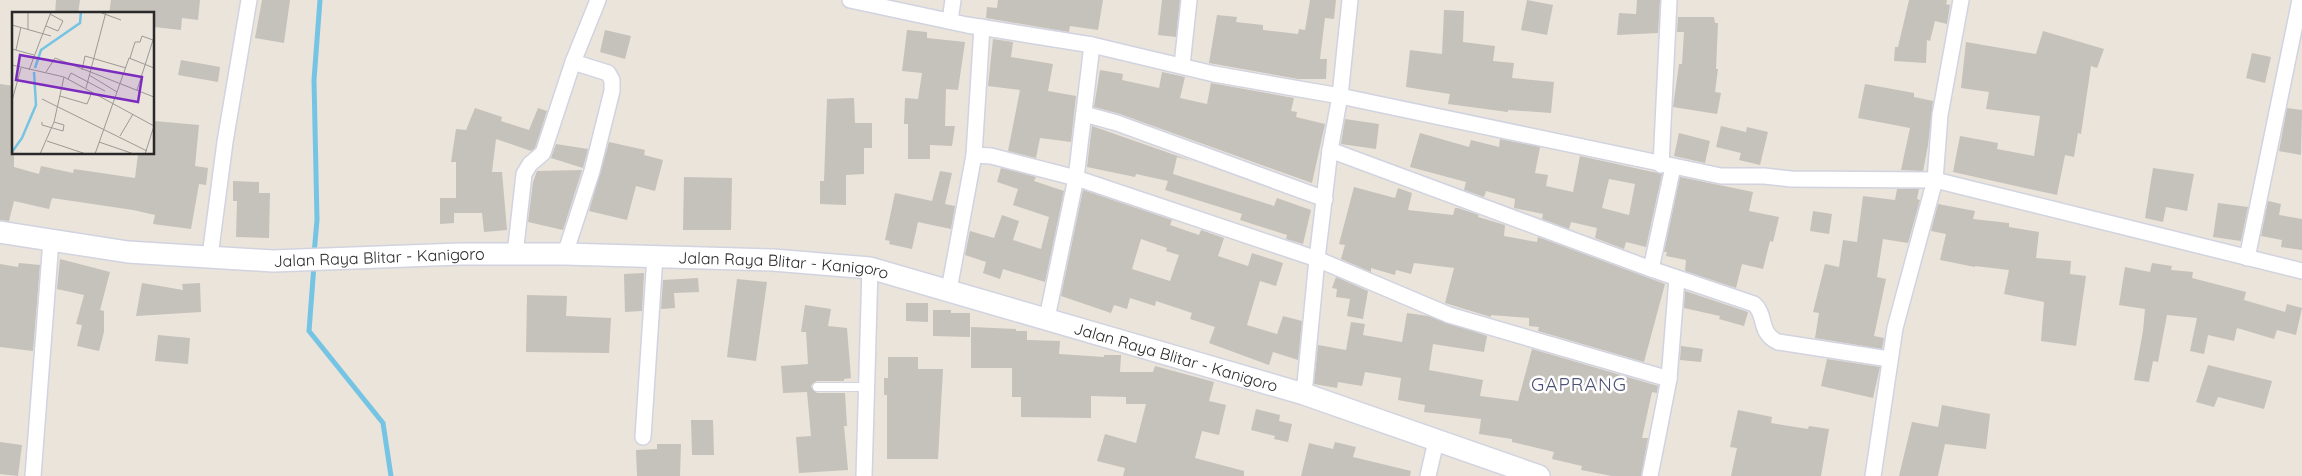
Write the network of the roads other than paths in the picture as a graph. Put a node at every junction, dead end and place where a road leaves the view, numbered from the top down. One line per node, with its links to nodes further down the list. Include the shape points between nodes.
1 (249, 0): 27 (street)
2 (598, 0): 13 (street)
3 (850, 0): 10 (street)
4 (953, 0): 10 (street)
5 (1189, 0): 14 (street)
6 (1350, 0): 15 (street)
7 (1960, 0): 21 (street, via 1940,115)
8 (2300, 0): 29 (street)
9 (1668, 1): 19 (street)
10 (950, 21): 11 (street)
11 (982, 27): 12 (street); 18 (street)
12 (1092, 45): 14 (street); 16 (street)
13 (573, 62): 25 (street, via 608,73 612,91 592,171); 26 (street, via 543,153 524,174)
14 (1182, 65): 15 (street, via 1214,74)
15 (1340, 96): 17 (street); 19 (street)
16 (1084, 114): 20 (street); 22 (street)
17 (1330, 150): 22 (street); 32 (street)
18 (974, 155): 20 (street, via 991,156); 35 (street)
19 (1667, 166): 21 (street, via 1720,176); 32 (street)
20 (1076, 178): 30 (street); 36 (street)
21 (1935, 180): 29 (street); 37 (street, via 1895,328)
22 (1325, 199): 30 (street)
23 (0, 232): 24 (main road, Jalan Raya Blitar - Kanigoro)
24 (51, 240): 27 (main road, Jalan Raya Blitar - Kanigoro, via 128,252); 45 (street)
25 (565, 254): 26 (main road, Jalan Raya Blitar - Kanigoro); 28 (main road, Jalan Raya Blitar - Kanigoro)
26 (515, 255): 27 (main road, Jalan Raya Blitar - Kanigoro, via 273,261)
27 (210, 256)
28 (655, 256): 31 (main road, Jalan Raya Blitar - Kanigoro, via 774,260); 42 (street)
29 (2247, 258): 33 (street)
30 (1316, 259): 38 (street, via 1449,315); 41 (street)
31 (870, 268): 35 (main road, Jalan Raya Blitar - Kanigoro); 40 (street)
32 (1651, 269): 34 (street)
33 (2302, 271)
34 (1677, 278): 37 (street, via 1757,306 1767,334 1778,342); 38 (street)
35 (949, 290): 36 (main road, Jalan Raya Blitar - Kanigoro)
36 (1047, 318): 41 (main road, Jalan Raya Blitar - Kanigoro)
37 (1890, 359): 49 (street)
38 (1669, 379): 48 (street)
39 (817, 387): 40 (lane)
40 (866, 388): 46 (street)
41 (1304, 394): 43 (main road, Jalan Raya Blitar - Kanigoro)
42 (643, 437)
43 (1436, 440): 44 (main road, Jalan Raya Blitar - Kanigoro); 47 (street)
44 (1532, 475)
45 (33, 476)
46 (864, 476)
47 (1428, 476)
48 (1650, 476)
49 (1873, 476)

